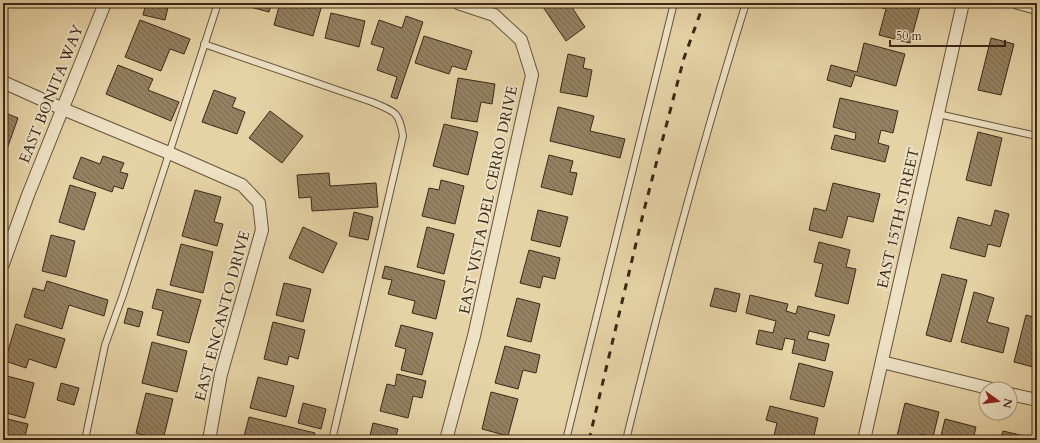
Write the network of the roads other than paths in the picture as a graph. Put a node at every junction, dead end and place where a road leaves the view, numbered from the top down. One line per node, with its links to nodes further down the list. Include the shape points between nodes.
1 (105, 3): 11 (street, EAST BONITA WAY)
2 (218, 3): 9 (lane)
3 (458, 3): 23 (street, EAST VISTA DEL CERRO DRIVE, via 494,15 521,40 532,75 474,336)
4 (674, 3): 24 (lane)
5 (746, 3): 25 (lane, via 688,199)
6 (963, 3): 12 (street, EAST 15TH STREET)
7 (1018, 3): 8 (street)
8 (1037, 8)
9 (204, 44): 14 (lane); 22 (lane, via 372,102 394,111 400,121 403,136)
10 (3, 82): 11 (street, EAST ENCANTO DRIVE)
11 (63, 109): 14 (street, EAST ENCANTO DRIVE); 15 (street, EAST BONITA WAY)
12 (938, 114): 13 (lane); 16 (street, EAST 15TH STREET)
13 (1037, 136)
14 (169, 153): 20 (lane, via 105,345); 21 (street, EAST ENCANTO DRIVE, via 242,185 259,203 262,230 221,374)
15 (3, 264)
16 (882, 362): 17 (street); 26 (street, EAST 15TH STREET)
17 (978, 386)
18 (1018, 396): 19 (street)
19 (1037, 400)
20 (85, 440)
21 (208, 440)
22 (332, 440)
23 (446, 440)
24 (566, 440)
25 (626, 440)
26 (864, 440)

